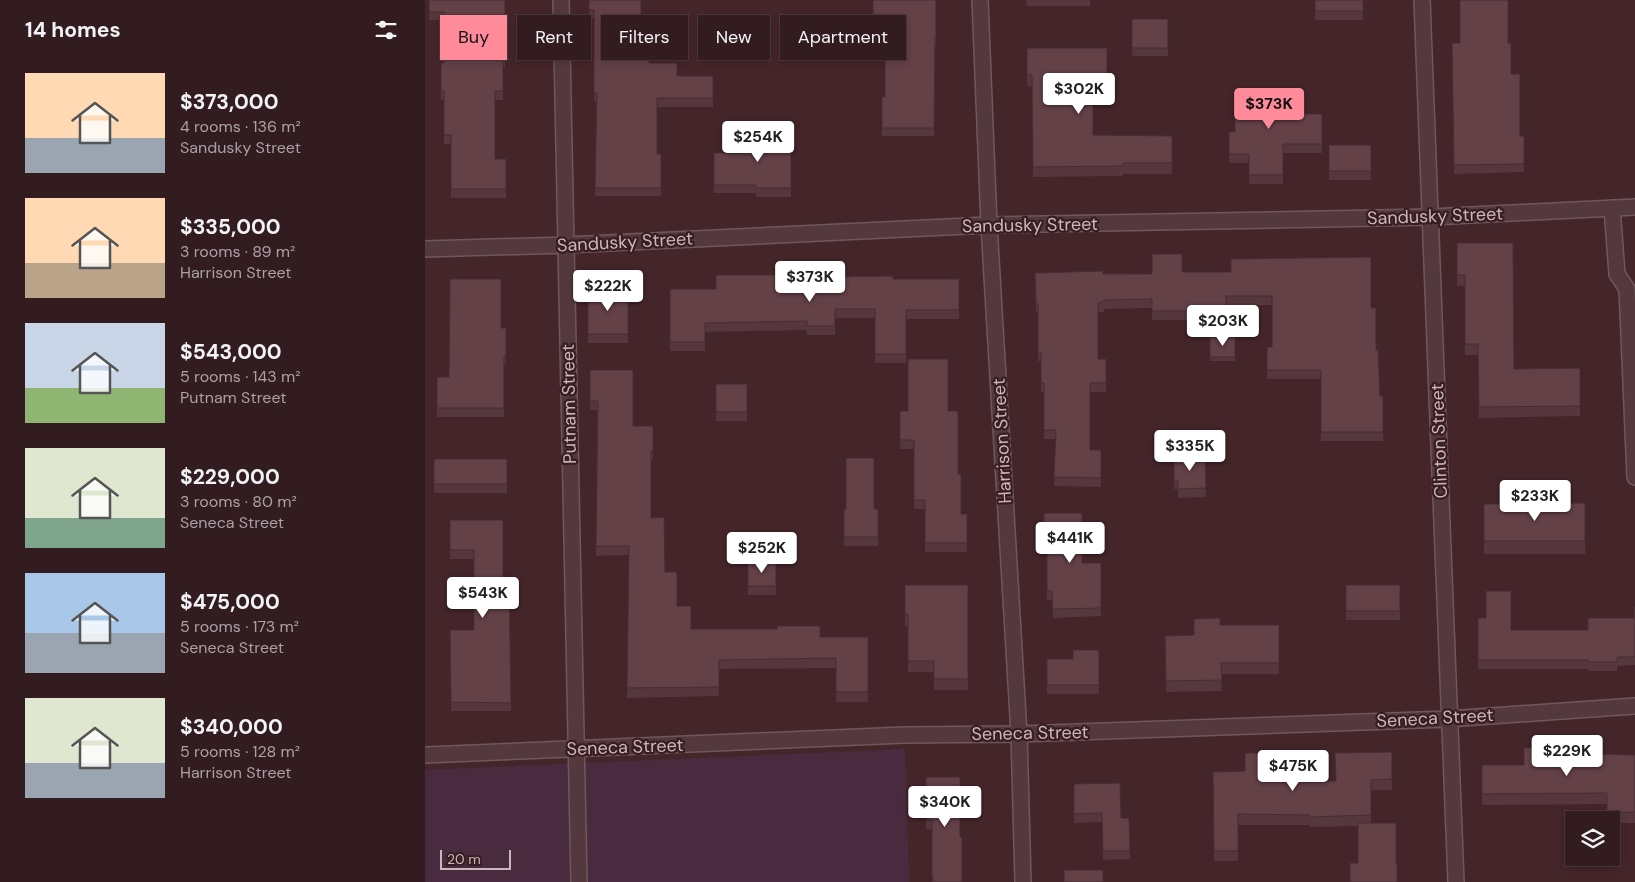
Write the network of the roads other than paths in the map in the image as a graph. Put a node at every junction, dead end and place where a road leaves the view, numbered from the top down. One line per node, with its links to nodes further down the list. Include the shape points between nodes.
1 (561, 0): 8 (street, Putnam Street)
2 (980, 0): 7 (street, Harrison Street)
3 (1422, 0): 6 (street, Clinton Street)
4 (1635, 207): 5 (street, Sandusky Street)
5 (1612, 208): 6 (street, Sandusky Street); 10 (street, via 1617,274 1627,289)
6 (1431, 217): 7 (street, Sandusky Street); 12 (street, Clinton Street)
7 (989, 225): 8 (street, Sandusky Street); 13 (street, Harrison Street)
8 (566, 245): 9 (street, Sandusky Street); 14 (street, Putnam Street)
9 (425, 248)
10 (1635, 477)
11 (1635, 706): 12 (street, Seneca Street)
12 (1448, 719): 13 (street, Seneca Street); 18 (street, Clinton Street)
13 (1019, 734): 14 (street, Seneca Street, via 905,735); 17 (street, Harrison Street)
14 (577, 749): 15 (street, Seneca Street); 16 (street, Putnam Street)
15 (425, 755)
16 (579, 882)
17 (1023, 882)
18 (1456, 882)

